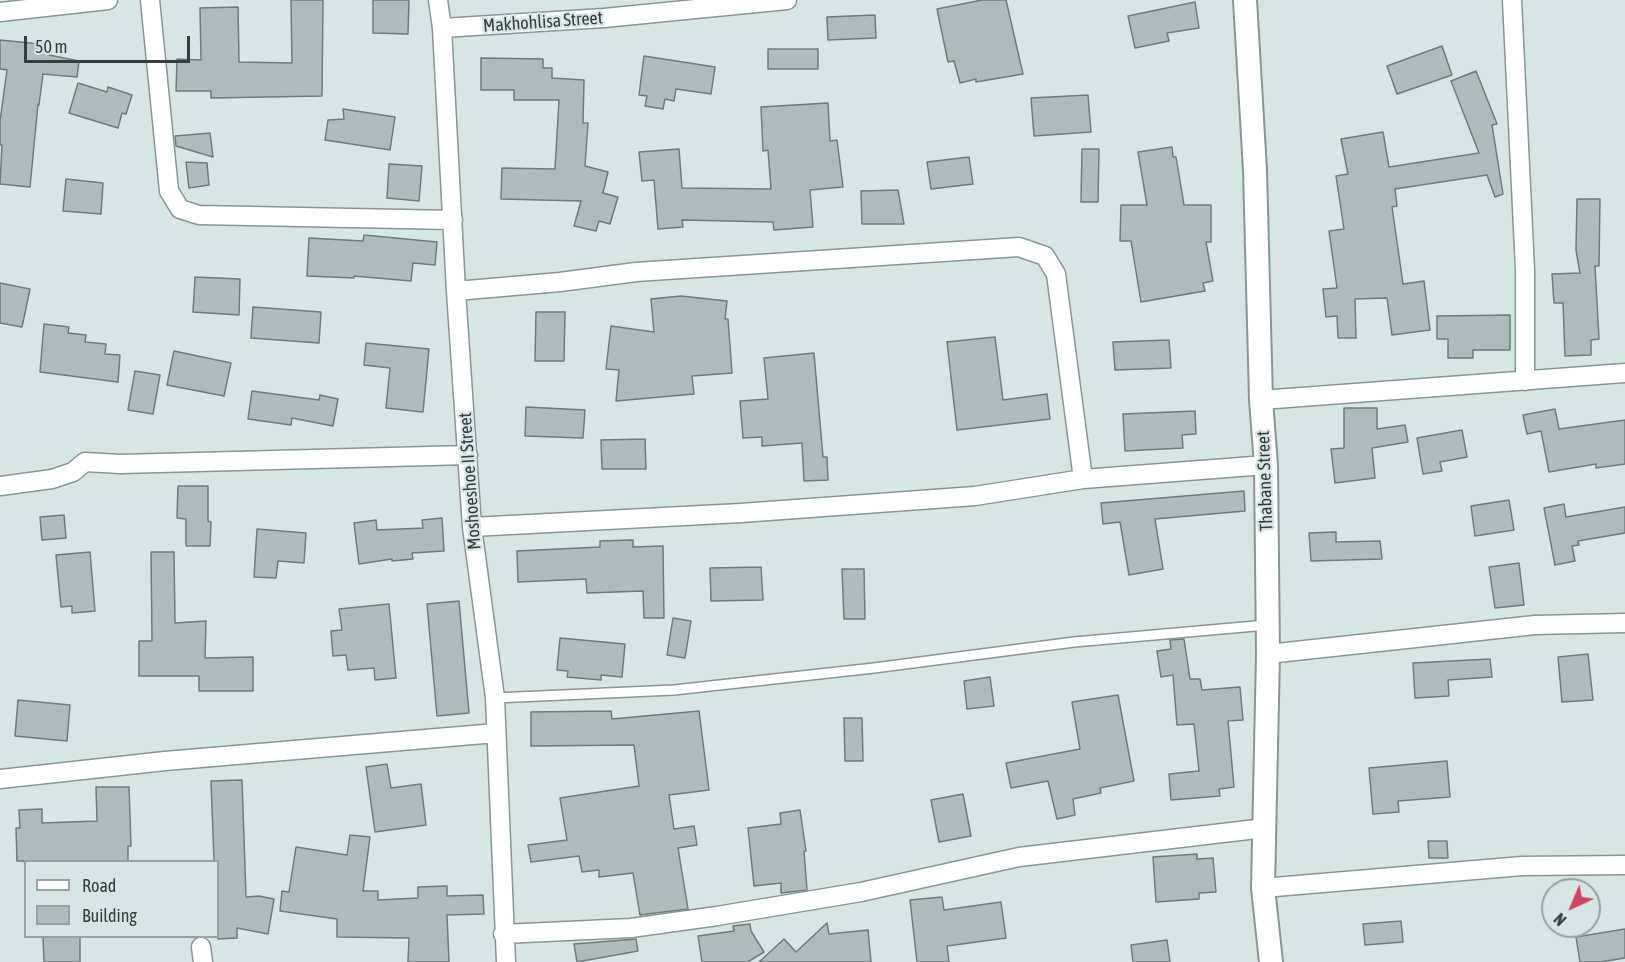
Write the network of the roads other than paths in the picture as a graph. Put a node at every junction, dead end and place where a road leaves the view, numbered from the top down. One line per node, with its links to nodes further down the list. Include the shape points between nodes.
1 (108, 0): 7 (street)
2 (150, 0): 9 (street, via 168,182 180,209 199,215)
3 (438, 0): 8 (street, Moshoeshoe II Street)
4 (787, 0): 8 (street, Makhohlisa Street, via 604,18)
5 (1245, 0): 13 (street, Thabane Street, via 1255,170)
6 (1512, 0): 12 (street, via 1526,270)
7 (0, 12)
8 (442, 28): 9 (street, Moshoeshoe II Street)
9 (453, 220): 10 (street, Moshoeshoe II Street)
10 (456, 291): 14 (street, Moshoeshoe II Street); 16 (street, via 636,272 1019,247 1045,256 1056,274)
11 (1625, 374): 12 (street)
12 (1525, 381): 13 (street)
13 (1261, 400): 15 (street, Thabane Street)
14 (468, 455): 17 (street, via 85,462 73,472 52,479); 18 (street, Moshoeshoe II Street)
15 (1266, 465): 16 (street); 20 (street, Thabane Street)
16 (1083, 479): 18 (street, via 975,496)
17 (0, 486)
18 (472, 527): 22 (street, Moshoeshoe II Street)
19 (1625, 622): 21 (street, via 1535,626)
20 (1267, 625): 21 (street, Thabane Street); 22 (lane, via 1074,642 674,690)
21 (1268, 654): 25 (street, Thabane Street)
22 (495, 698): 23 (street, Moshoeshoe II Street)
23 (496, 733): 24 (street); 28 (street, Moshoeshoe II Street)
24 (0, 779)
25 (1265, 828): 27 (street, Thabane Street); 28 (street, via 1019,857 861,892 631,928)
26 (1625, 865): 27 (street, via 1522,866)
27 (1263, 888): 30 (street, Thabane Street)
28 (503, 934): 29 (street, Moshoeshoe II Street)
29 (506, 962)
30 (1271, 962)

